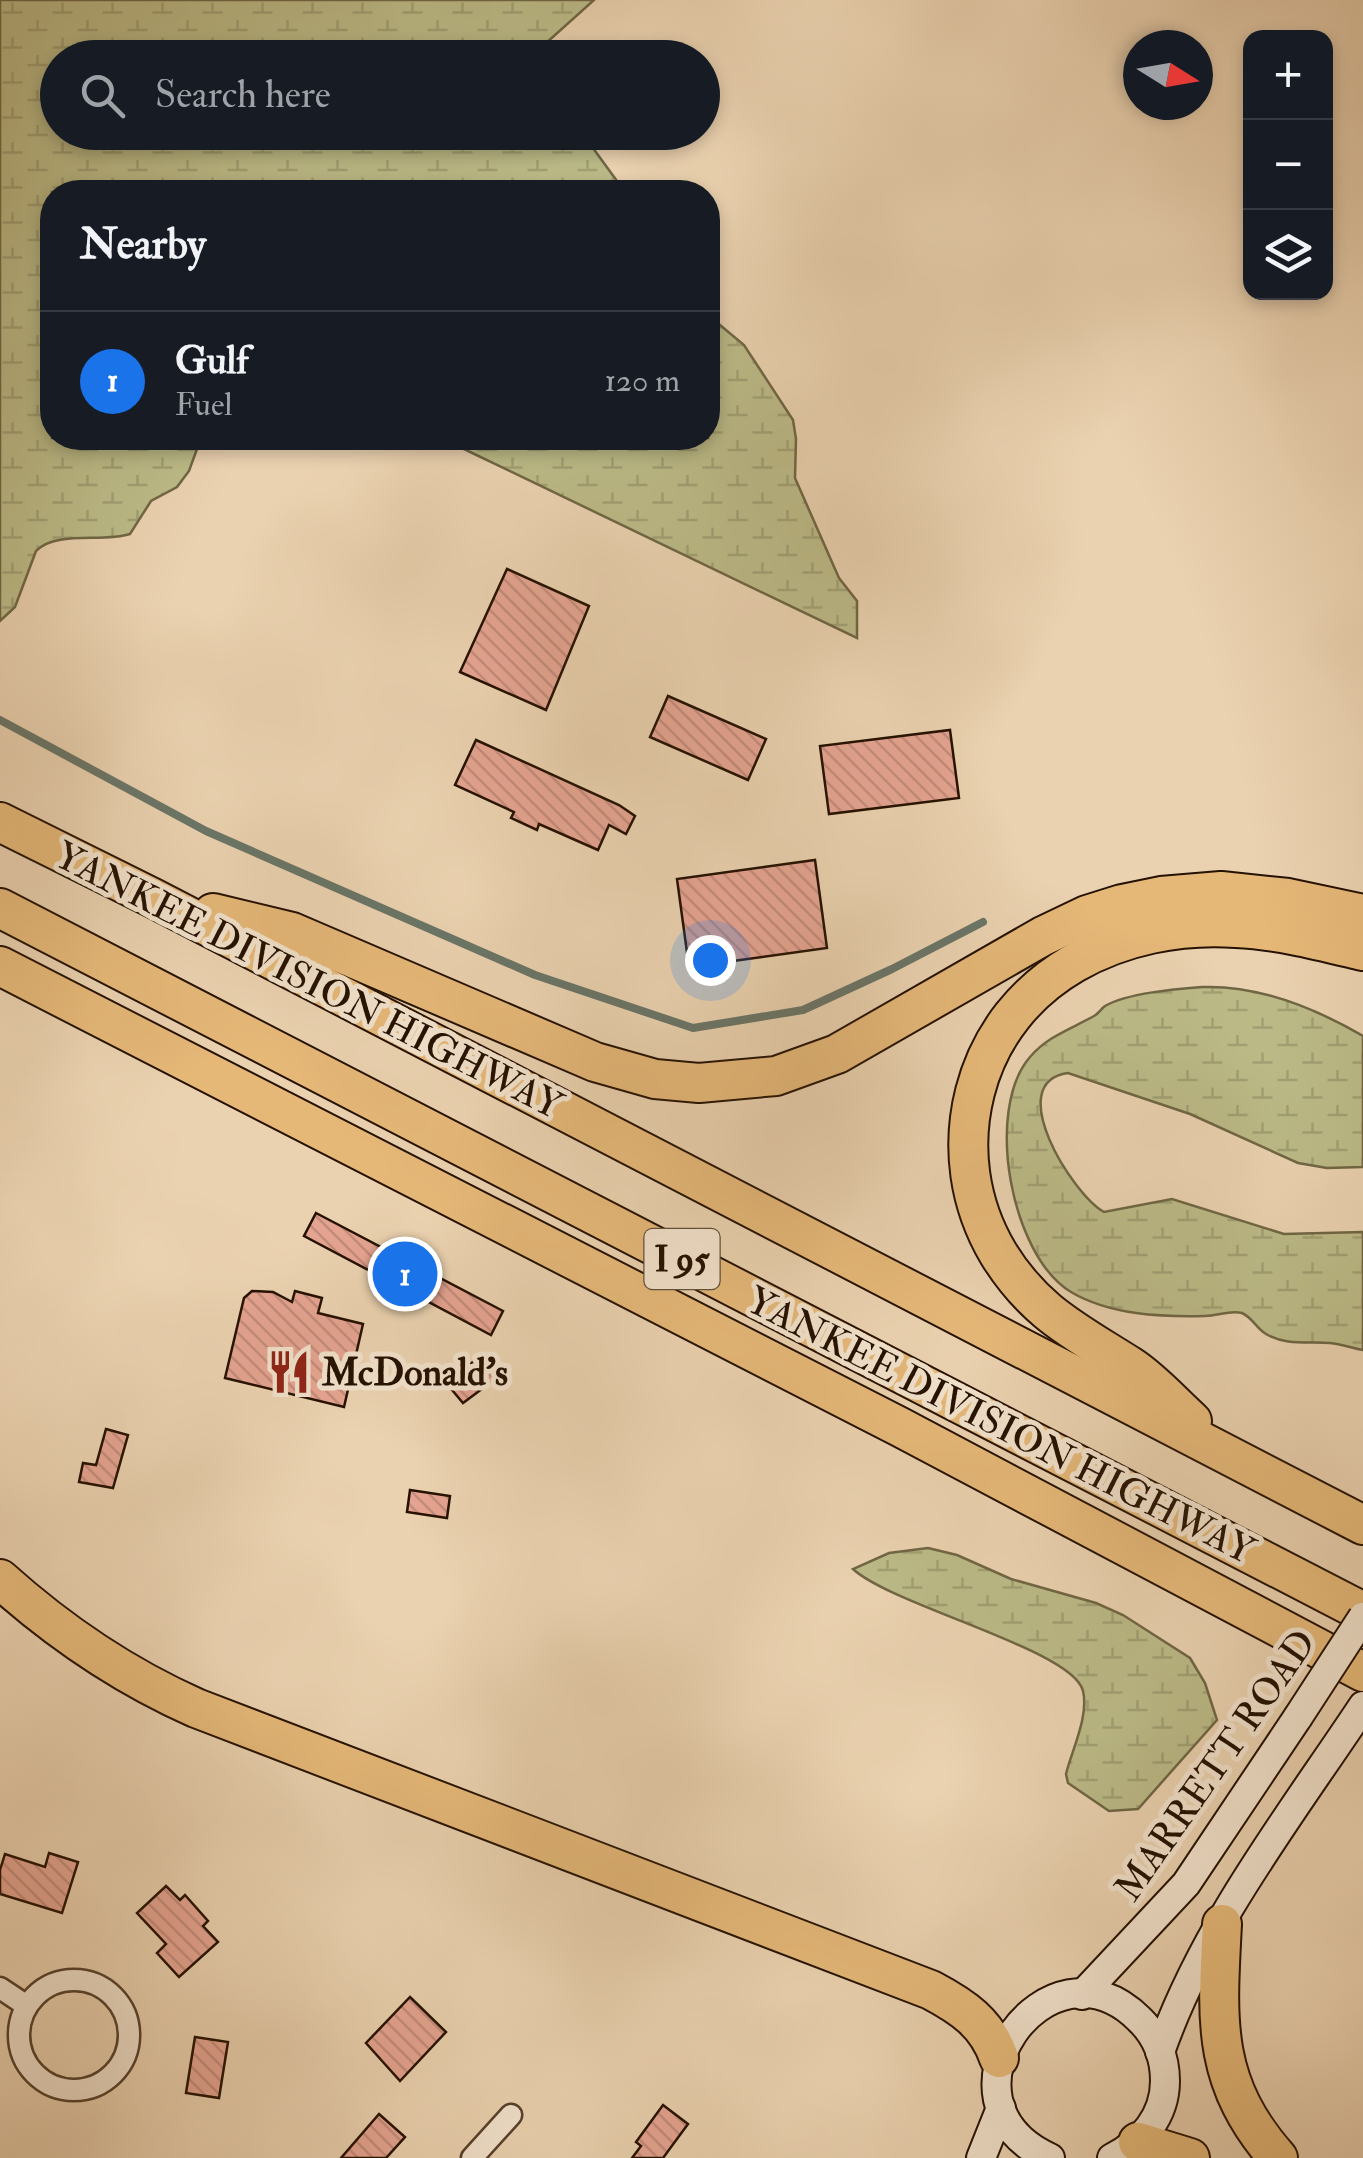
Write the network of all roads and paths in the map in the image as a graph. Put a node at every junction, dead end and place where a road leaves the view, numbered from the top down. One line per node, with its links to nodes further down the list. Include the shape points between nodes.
1 (0, 822): 2 (highway, YANKEE DIVISION HIGHWAY / I 95)
2 (153, 898): 4 (highway, via 292,932 595,1062 699,1083 764,1078 823,1060 1043,936 1122,904 1221,891); 7 (highway, YANKEE DIVISION HIGHWAY / I 95)
3 (0, 908): 10 (highway, YANKEE DIVISION HIGHWAY / I 95)
4 (1363, 914)
5 (1363, 951): 7 (highway, via 1222,927 1118,942 1064,967 1025,1000 999,1034 976,1085 969,1169 980,1214 1007,1266 1052,1316 1133,1368)
6 (0, 966): 11 (highway)
7 (1231, 1456): 8 (highway, YANKEE DIVISION HIGHWAY / I 95)
8 (1363, 1525)
9 (0, 1580): 18 (highway, via 86,1648 186,1704 917,1983 972,2015)
10 (1363, 1614): 15 (main road, MARRETT ROAD, bridge, via 1186,1884)
11 (1363, 1672)
12 (1363, 1706): 13 (main road)
13 (1222, 1924): 17 (main road, via 1188,1979); 26 (highway, via 1218,2003 1226,2068 1239,2106)
14 (0, 1988): 16 (street)
15 (1082, 1995): 17 (main road, via 1133,2012); 18 (main road, via 1054,1999 1025,2016)
16 (27, 2006): 16 (street, via 37,1992 65,1980 102,1986 126,2016 130,2038 116,2070 86,2091 54,2088 40,2079 20,2048)
17 (1160, 2052): 21 (main road, via 1162,2100 1149,2129)
18 (999, 2058): 19 (main road)
19 (1001, 2108): 23 (main road); 24 (main road, via 1016,2134)
20 (511, 2115): 22 (street)
21 (1125, 2150): 25 (highway)
22 (472, 2158)
23 (981, 2158)
24 (1050, 2158)
25 (1190, 2158)
26 (1278, 2158)

